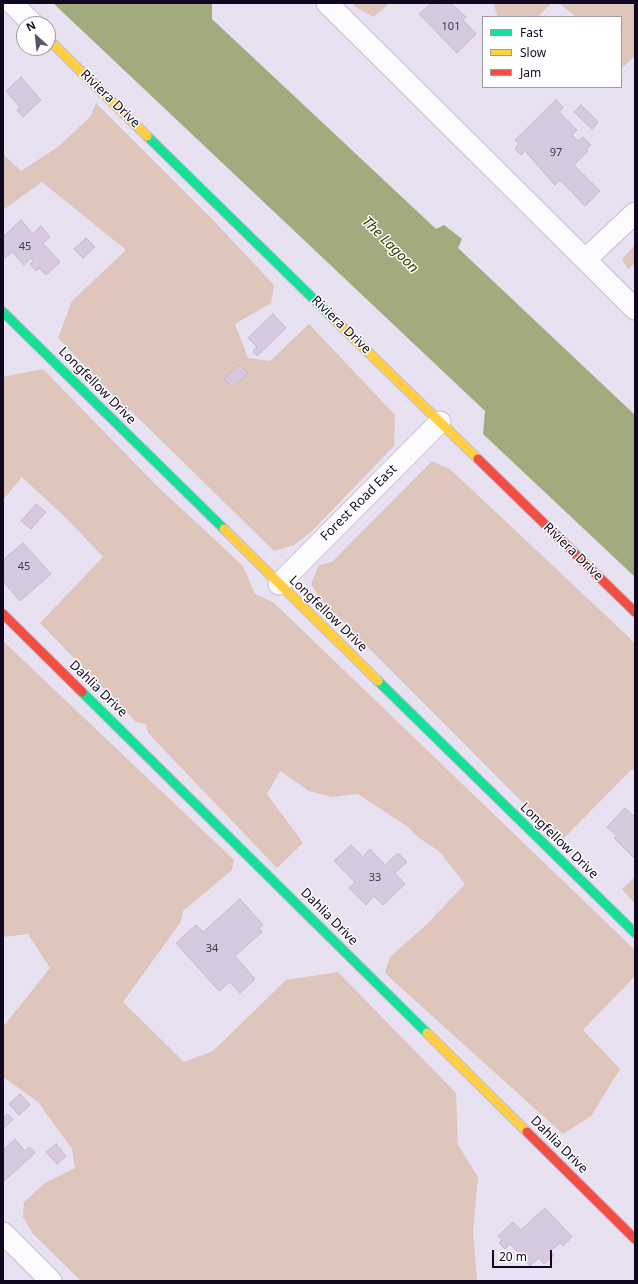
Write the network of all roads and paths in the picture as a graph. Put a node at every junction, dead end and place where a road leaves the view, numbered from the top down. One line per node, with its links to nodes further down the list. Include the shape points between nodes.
1 (12, 3): 3 (street)
2 (327, 3): 6 (street)
3 (25, 16)
4 (56, 47): 9 (street, Riviera Drive)
5 (635, 213): 6 (street)
6 (586, 259): 7 (street)
7 (635, 309)
8 (3, 312): 10 (street, Longfellow Drive)
9 (440, 422): 10 (street, Forest Road East); 11 (street, Riviera Drive)
10 (279, 584): 13 (street, Longfellow Drive)
11 (635, 612)
12 (3, 614): 15 (street, Dahlia Drive)
13 (635, 933)
14 (3, 1233): 16 (street)
15 (635, 1239)
16 (51, 1281)

